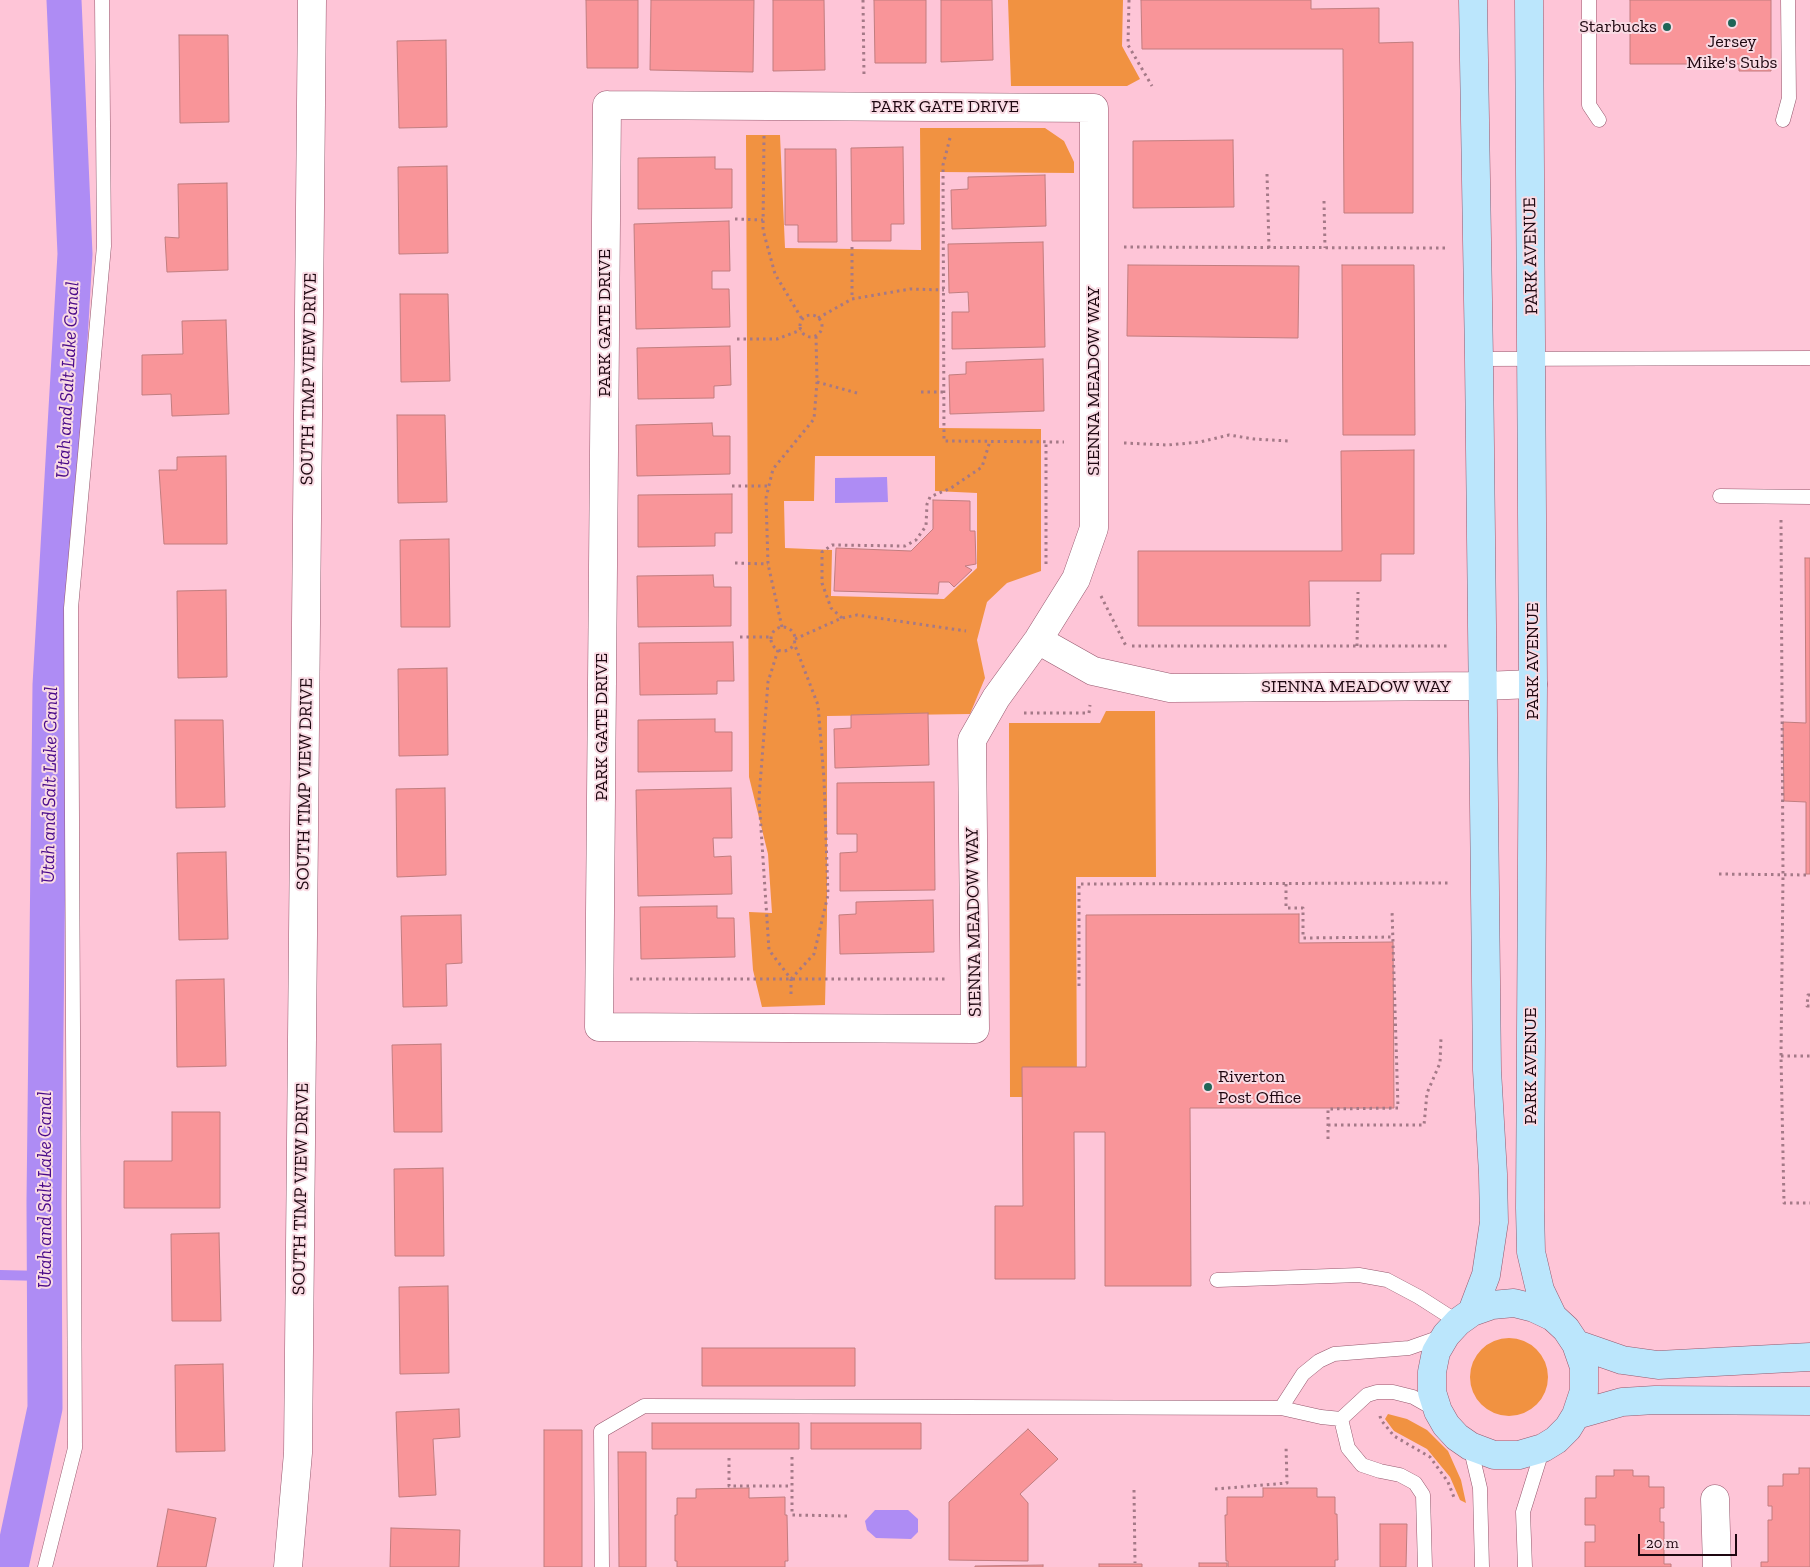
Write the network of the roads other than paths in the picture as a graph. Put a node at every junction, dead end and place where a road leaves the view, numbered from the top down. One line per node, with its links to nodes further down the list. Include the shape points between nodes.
1 (102, 0): 32 (lane, via 104,246 71,608 76,1448)
2 (312, 0): 33 (street, SOUTH TIMP VIEW DRIVE, via 298,1453)
3 (1473, 0): 12 (street, PARK AVENUE)
4 (1529, 0): 10 (street, PARK AVENUE)
5 (1588, 0): 8 (lane, via 1588,105)
6 (1788, 0): 9 (lane, via 1789,98)
7 (1094, 108): 15 (street, SIENNA MEADOW WAY, via 1094,528 1076,579); 18 (street, PARK GATE DRIVE, via 607,105)
8 (1598, 120)
9 (1783, 120)
10 (1532, 358): 11 (lane); 12 (lane); 16 (street, PARK AVENUE)
11 (1810, 358)
12 (1479, 359): 17 (street, PARK AVENUE)
13 (1720, 496): 14 (lane)
14 (1810, 497)
15 (1038, 640): 17 (street, SIENNA MEADOW WAY, via 1093,671 1170,688); 18 (street, SIENNA MEADOW WAY, via 996,698 972,740 975,1029)
16 (1533, 684): 17 (street, SIENNA MEADOW WAY); 20 (street, PARK AVENUE, via 1531,1247 1540,1290)
17 (1483, 686): 21 (street, PARK AVENUE, via 1486,1070 1494,1222 1486,1275)
18 (599, 1027)
19 (1216, 1280): 21 (lane, via 1360,1275 1387,1280)
20 (1553, 1317): 21 (street, PARK AVENUE, via 1514,1303 1492,1305); 22 (street, PARK AVENUE)
21 (1459, 1323): 25 (lane, via 1409,1348 1334,1354 1319,1361 1303,1374); 26 (street, PARK AVENUE, via 1436,1352 1432,1392)
22 (1576, 1344): 23 (street, via 1622,1360 1658,1364); 27 (street, PARK AVENUE, via 1584,1367 1584,1391)
23 (1810, 1357)
24 (1810, 1401): 27 (street, via 1654,1400 1622,1402)
25 (1281, 1408): 28 (lane); 34 (lane, via 644,1406 601,1431)
26 (1438, 1411): 28 (lane, via 1413,1397 1378,1392 1367,1395); 29 (street, PARK AVENUE, via 1446,1425)
27 (1576, 1415): 30 (street, PARK AVENUE, via 1556,1440)
28 (1341, 1419): 35 (lane, via 1348,1448 1362,1465 1400,1475 1415,1483 1423,1495)
29 (1470, 1446): 30 (street, PARK AVENUE, via 1494,1455 1519,1455); 36 (lane, via 1480,1488)
30 (1542, 1448): 37 (lane, via 1523,1512)
31 (1715, 1499): 38 (street)
32 (45, 1567)
33 (288, 1567)
34 (602, 1567)
35 (1424, 1567)
36 (1482, 1567)
37 (1525, 1567)
38 (1717, 1567)

